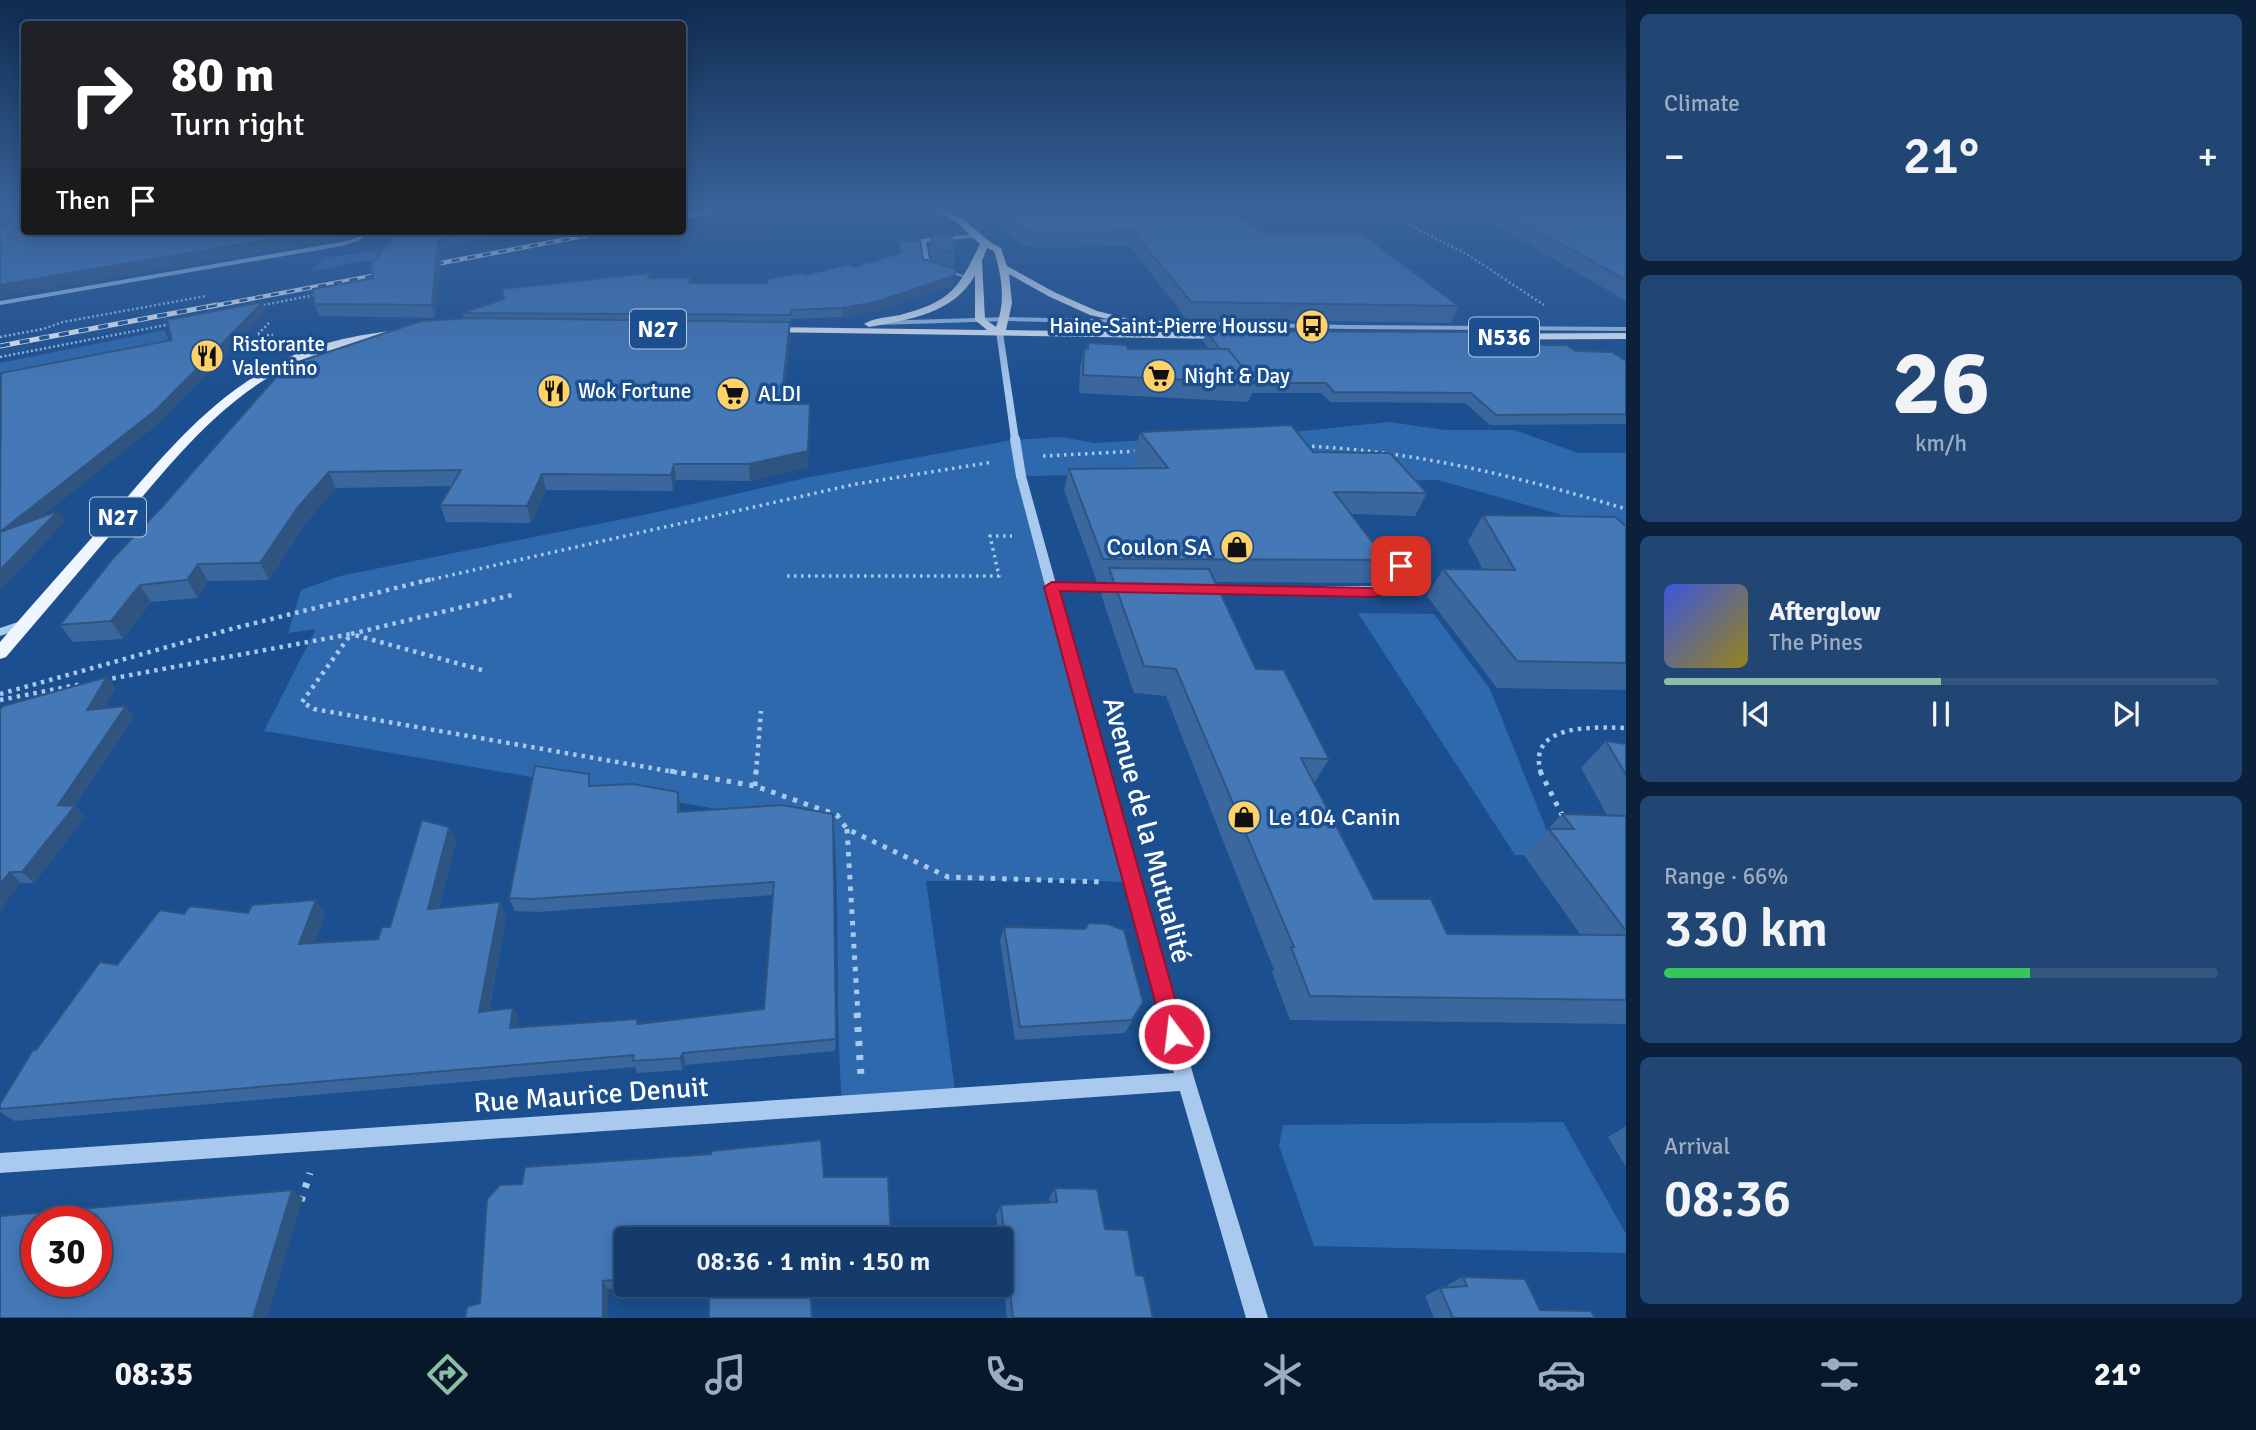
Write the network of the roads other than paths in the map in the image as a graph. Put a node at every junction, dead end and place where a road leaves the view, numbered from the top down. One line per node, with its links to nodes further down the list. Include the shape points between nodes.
1 (179, 272): 8 (street)
2 (946, 272): 7 (street)
3 (971, 272): 7 (main road)
4 (980, 272): 10 (main road)
5 (1004, 272): 9 (main road)
6 (1011, 272): 12 (main road, via 1069,303)
7 (968, 278): 11 (main road, via 949,299)
8 (0, 303)
9 (1007, 319): 10 (street); 12 (street); 18 (main road)
10 (980, 320): 11 (street); 18 (main road)
11 (877, 323): 17 (main road)
12 (1140, 324): 13 (street); 19 (main road)
13 (1348, 327): 14 (street)
14 (1626, 329)
15 (753, 330): 17 (main road)
16 (408, 331): 26 (main road, N27, via 312,352 242,389 180,446)
17 (825, 331): 18 (main road)
18 (999, 333): 19 (main road, N536); 21 (street)
19 (1213, 335): 20 (main road, N536)
20 (1626, 336)
21 (1015, 439): 23 (street, Avenue de la Mutualité, bridge)
22 (1409, 549): 25 (street, via 1394,583 1386,590)
23 (1052, 587): 24 (street); 29 (street, Avenue de la Mutualité)
24 (1129, 588)
25 (1196, 589)
26 (24, 624): 27 (street); 28 (main road, N27)
27 (0, 632)
28 (0, 653)
29 (1186, 1081): 30 (street, Rue Maurice Denuit); 31 (street, Avenue de la Mutualité)
30 (0, 1163)
31 (1257, 1318)

